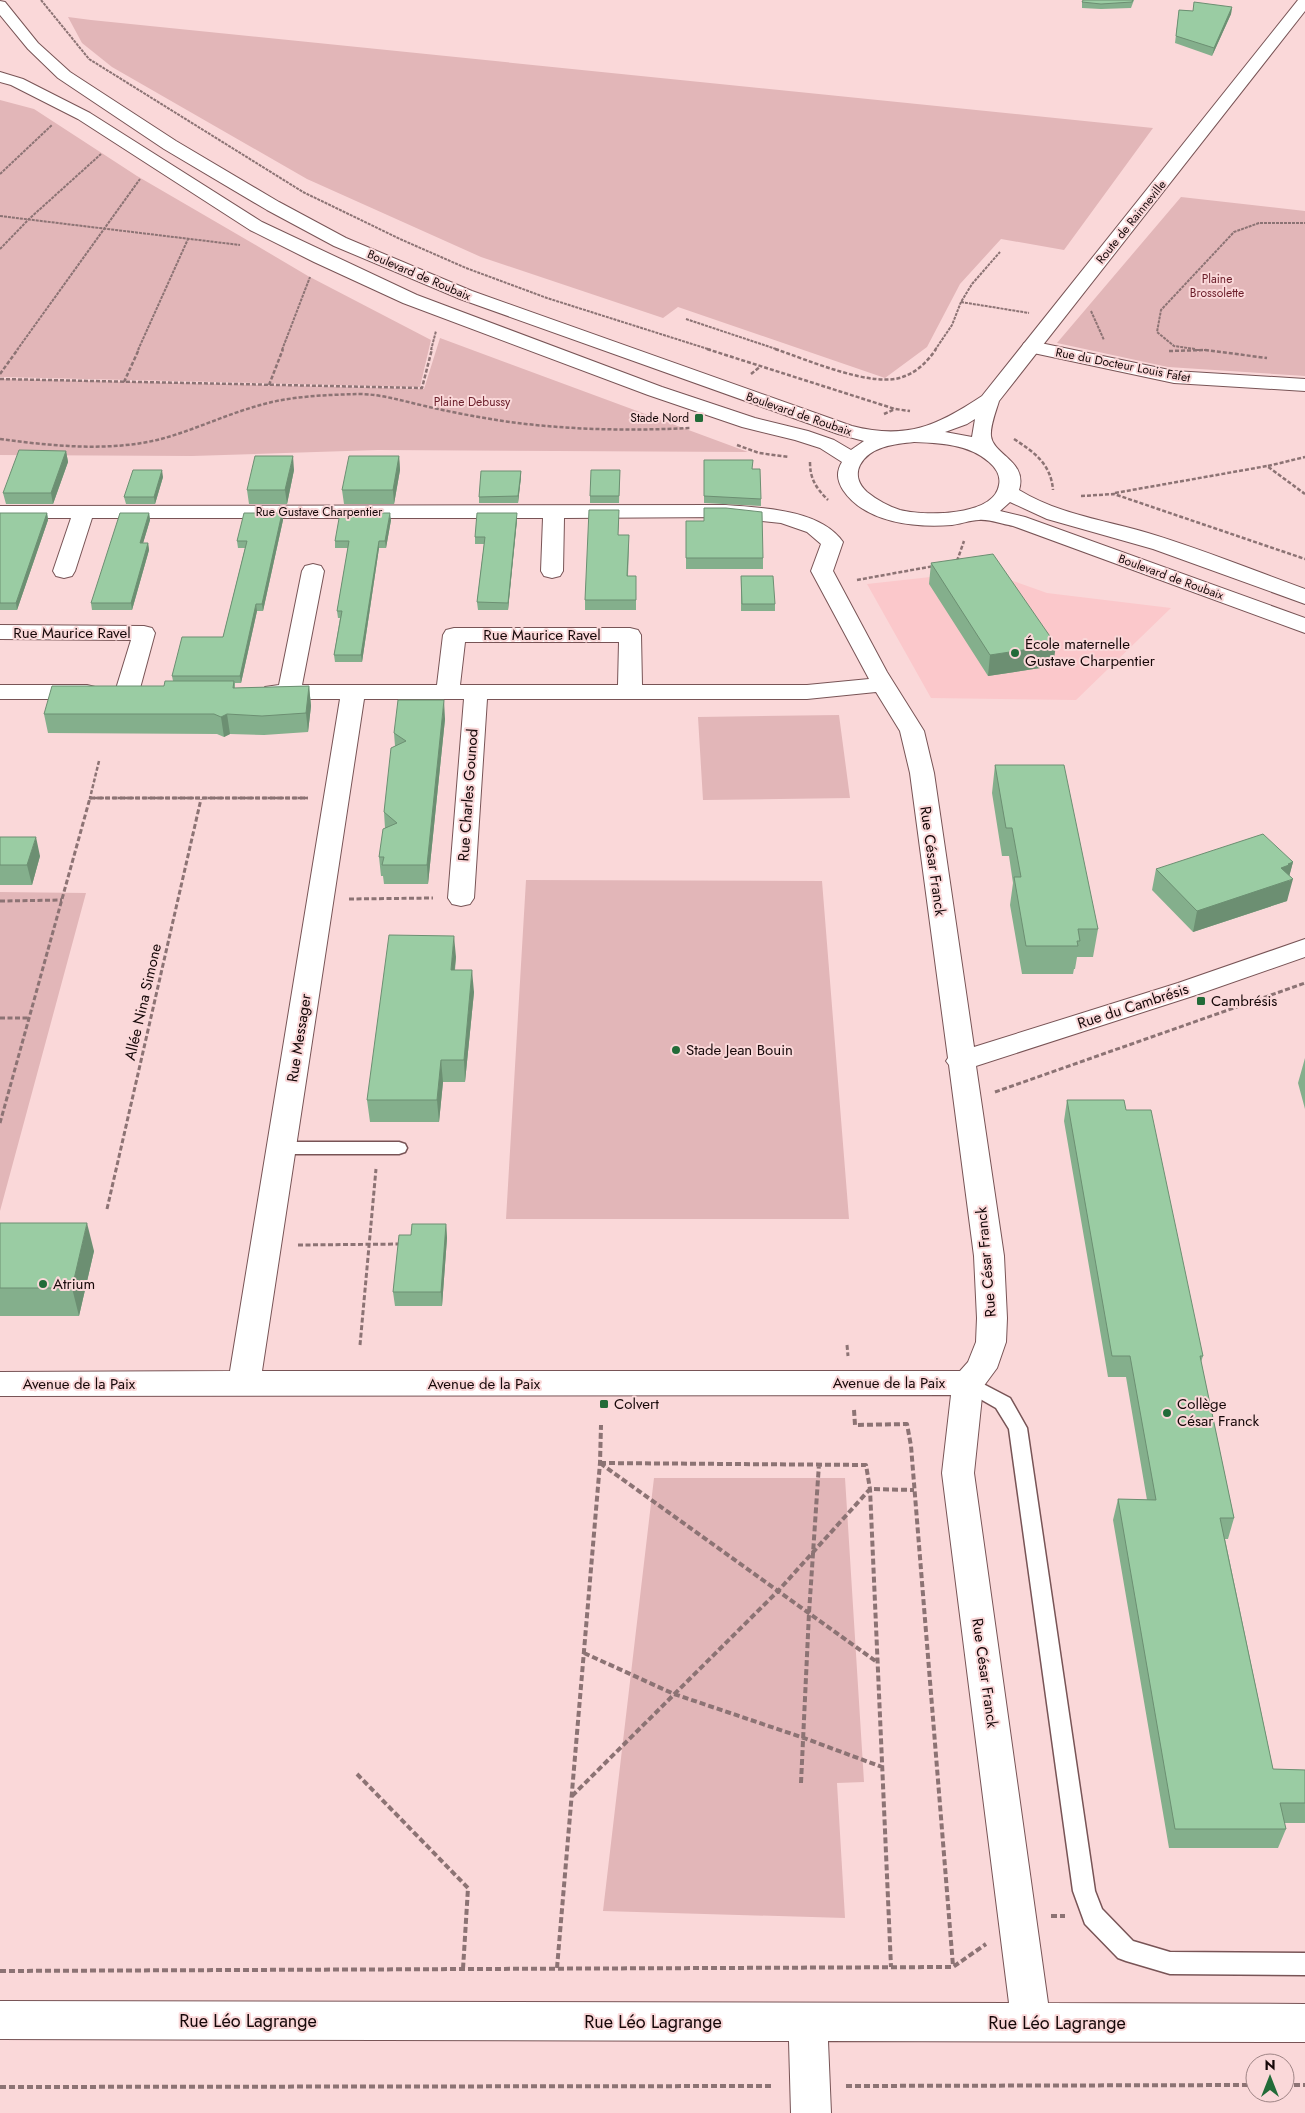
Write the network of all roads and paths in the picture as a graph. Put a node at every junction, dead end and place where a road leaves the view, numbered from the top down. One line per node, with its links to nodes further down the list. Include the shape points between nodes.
1 (41, 0): 33 (path, via 89,59 302,192 400,239 547,298 895,410)
2 (1305, 1): 19 (street, Route de Rainneville)
3 (0, 5): 35 (street, Boulevard de Roubaix, via 33,46 64,75 170,145 340,242 466,295 845,430 868,436)
4 (0, 77): 39 (street, Boulevard de Roubaix, via 17,82 84,116 256,226 410,299 655,391 749,423 827,444)
5 (54, 123): 8 (path)
6 (107, 148): 10 (path)
7 (145, 173): 12 (path)
8 (0, 174)
9 (0, 216): 10 (path)
10 (29, 219): 12 (path); 15 (path)
11 (1305, 223): 24 (path, via 1259,223 1234,232 1161,310 1157,332 1174,346)
12 (103, 228): 13 (path); 27 (path)
13 (188, 238): 14 (path); 29 (path)
14 (241, 245)
15 (0, 249)
16 (1000, 252): 18 (path)
17 (310, 276): 30 (path)
18 (961, 302): 19 (path); 20 (path, via 952,325 928,361 904,377 884,380 859,377)
19 (1061, 310): 22 (path, via 1090,310); 23 (street, Route de Rainneville)
20 (686, 319)
21 (437, 326): 30 (path, via 422,388)
22 (1107, 342)
23 (1031, 347): 31 (street, Rue du Docteur Louis Fafet, via 1174,378); 32 (street, Route de Rainneville)
24 (1205, 350): 25 (path); 26 (path)
25 (1166, 351)
26 (1269, 358)
27 (0, 374)
28 (0, 379): 29 (path)
29 (124, 382): 30 (path)
30 (269, 385)
31 (1305, 385)
32 (989, 400): 35 (street, via 960,420); 37 (street, Route de Rainneville, via 981,436)
33 (915, 412)
34 (695, 428): 36 (path, via 586,428 503,421 390,396 360,394 305,397 259,405 161,439 119,446 44,445)
35 (904, 437): 37 (street, Boulevard de Roubaix, via 953,438); 39 (street, via 876,443)
36 (0, 440)
37 (987, 451): 41 (street, via 1005,466 1010,483)
38 (1305, 457): 40 (path)
39 (852, 459): 48 (street, via 847,471 849,483 857,494 889,513 935,520)
40 (1267, 466): 42 (path); 43 (path)
41 (1008, 492): 48 (street, via 992,507); 57 (street, Boulevard de Roubaix, via 1038,509 1141,538)
42 (1114, 494): 44 (path); 50 (path)
43 (1305, 494)
44 (1077, 496)
45 (0, 512): 46 (street, Rue Gustave Charpentier)
46 (84, 512): 47 (street, Rue Gustave Charpentier); 53 (street)
47 (554, 512): 55 (street); 56 (street, Rue Gustave Charpentier, via 726,511 784,517 814,528 832,542 822,571)
48 (979, 513): 58 (street, Boulevard de Roubaix, via 1018,521)
49 (964, 541): 51 (path)
50 (1305, 559)
51 (956, 563)
52 (938, 566): 56 (path)
53 (64, 571)
54 (313, 571): 65 (street)
55 (552, 571)
56 (829, 584): 60 (street, Rue Gustave Charpentier)
57 (1305, 597)
58 (1305, 626)
59 (0, 632): 62 (street, Rue Maurice Ravel, via 144,633)
60 (883, 684): 69 (street, via 808,692); 82 (street, Rue César Franck, via 912,731 922,773)
61 (0, 692): 62 (street)
62 (127, 692): 63 (street)
63 (153, 692)
64 (250, 692): 65 (street)
65 (288, 692): 66 (street)
66 (353, 692): 67 (street); 72 (street, Rue Messager)
67 (448, 692): 68 (street); 69 (street, Rue Maurice Ravel, via 454,634 630,635)
68 (476, 692): 69 (street); 74 (street, Rue Charles Gounod)
69 (630, 692)
70 (99, 761): 71 (path)
71 (90, 798): 73 (path); 76 (path)
72 (336, 798): 73 (path); 75 (street, Rue Messager)
73 (201, 799): 88 (path, Allée Nina Simone)
74 (461, 898): 75 (path)
75 (320, 899): 85 (street, Rue Messager)
76 (62, 900): 77 (path); 81 (path)
77 (0, 901)
78 (1305, 948): 82 (street, Rue du Cambrésis)
79 (1305, 983): 83 (path)
80 (0, 1018): 81 (path)
81 (29, 1018): 84 (path)
82 (960, 1061): 83 (street, Rue César Franck)
83 (967, 1102): 93 (street, Rue César Franck, via 989,1256 992,1318 990,1342 981,1368)
84 (0, 1123)
85 (281, 1148): 86 (lane); 91 (street, Rue Messager)
86 (378, 1148): 87 (lane); 89 (path)
87 (398, 1148)
88 (106, 1210)
89 (369, 1244): 90 (path); 91 (path); 92 (path)
90 (405, 1244)
91 (266, 1245): 95 (street, Rue Messager)
92 (360, 1345)
93 (968, 1383): 95 (street, Avenue de la Paix); 113 (street, Rue César Franck, via 958,1473); 114 (lane, via 1003,1403 1018,1428 1084,1891)
94 (0, 1384): 95 (street, Avenue de la Paix)
95 (244, 1384)
96 (601, 1425): 98 (path)
97 (855, 1425): 101 (path, via 907,1424)
98 (600, 1463): 99 (path); 103 (path); 105 (path)
99 (818, 1464): 100 (path, via 866,1465); 102 (path)
100 (870, 1489): 101 (path); 102 (path); 106 (path)
101 (914, 1490): 116 (path)
102 (814, 1550): 103 (path); 104 (path)
103 (778, 1591): 104 (path); 107 (path)
104 (809, 1613): 106 (path); 108 (path)
105 (584, 1654): 107 (path); 112 (path)
106 (877, 1662): 109 (path)
107 (674, 1694): 108 (path); 112 (path)
108 (804, 1738): 109 (path); 111 (path)
109 (882, 1767): 118 (path)
110 (357, 1774): 119 (path, via 468,1888)
111 (801, 1783)
112 (572, 1796): 117 (path)
113 (1017, 1916): 114 (path); 116 (path); 123 (street, Rue César Franck)
114 (1093, 1916): 115 (lane, via 1126,1950 1170,1963)
115 (1305, 1964)
116 (953, 1967): 118 (path)
117 (557, 1968): 118 (path); 119 (path)
118 (891, 1968)
119 (463, 1969): 120 (path)
120 (0, 1971)
121 (0, 2020): 122 (street, Rue Léo Lagrange)
122 (808, 2022): 123 (street, Rue Léo Lagrange); 127 (street)
123 (1031, 2022): 124 (street, Rue Léo Lagrange)
124 (1305, 2023)
125 (1245, 2085): 127 (path)
126 (0, 2087): 127 (path)
127 (810, 2099)

